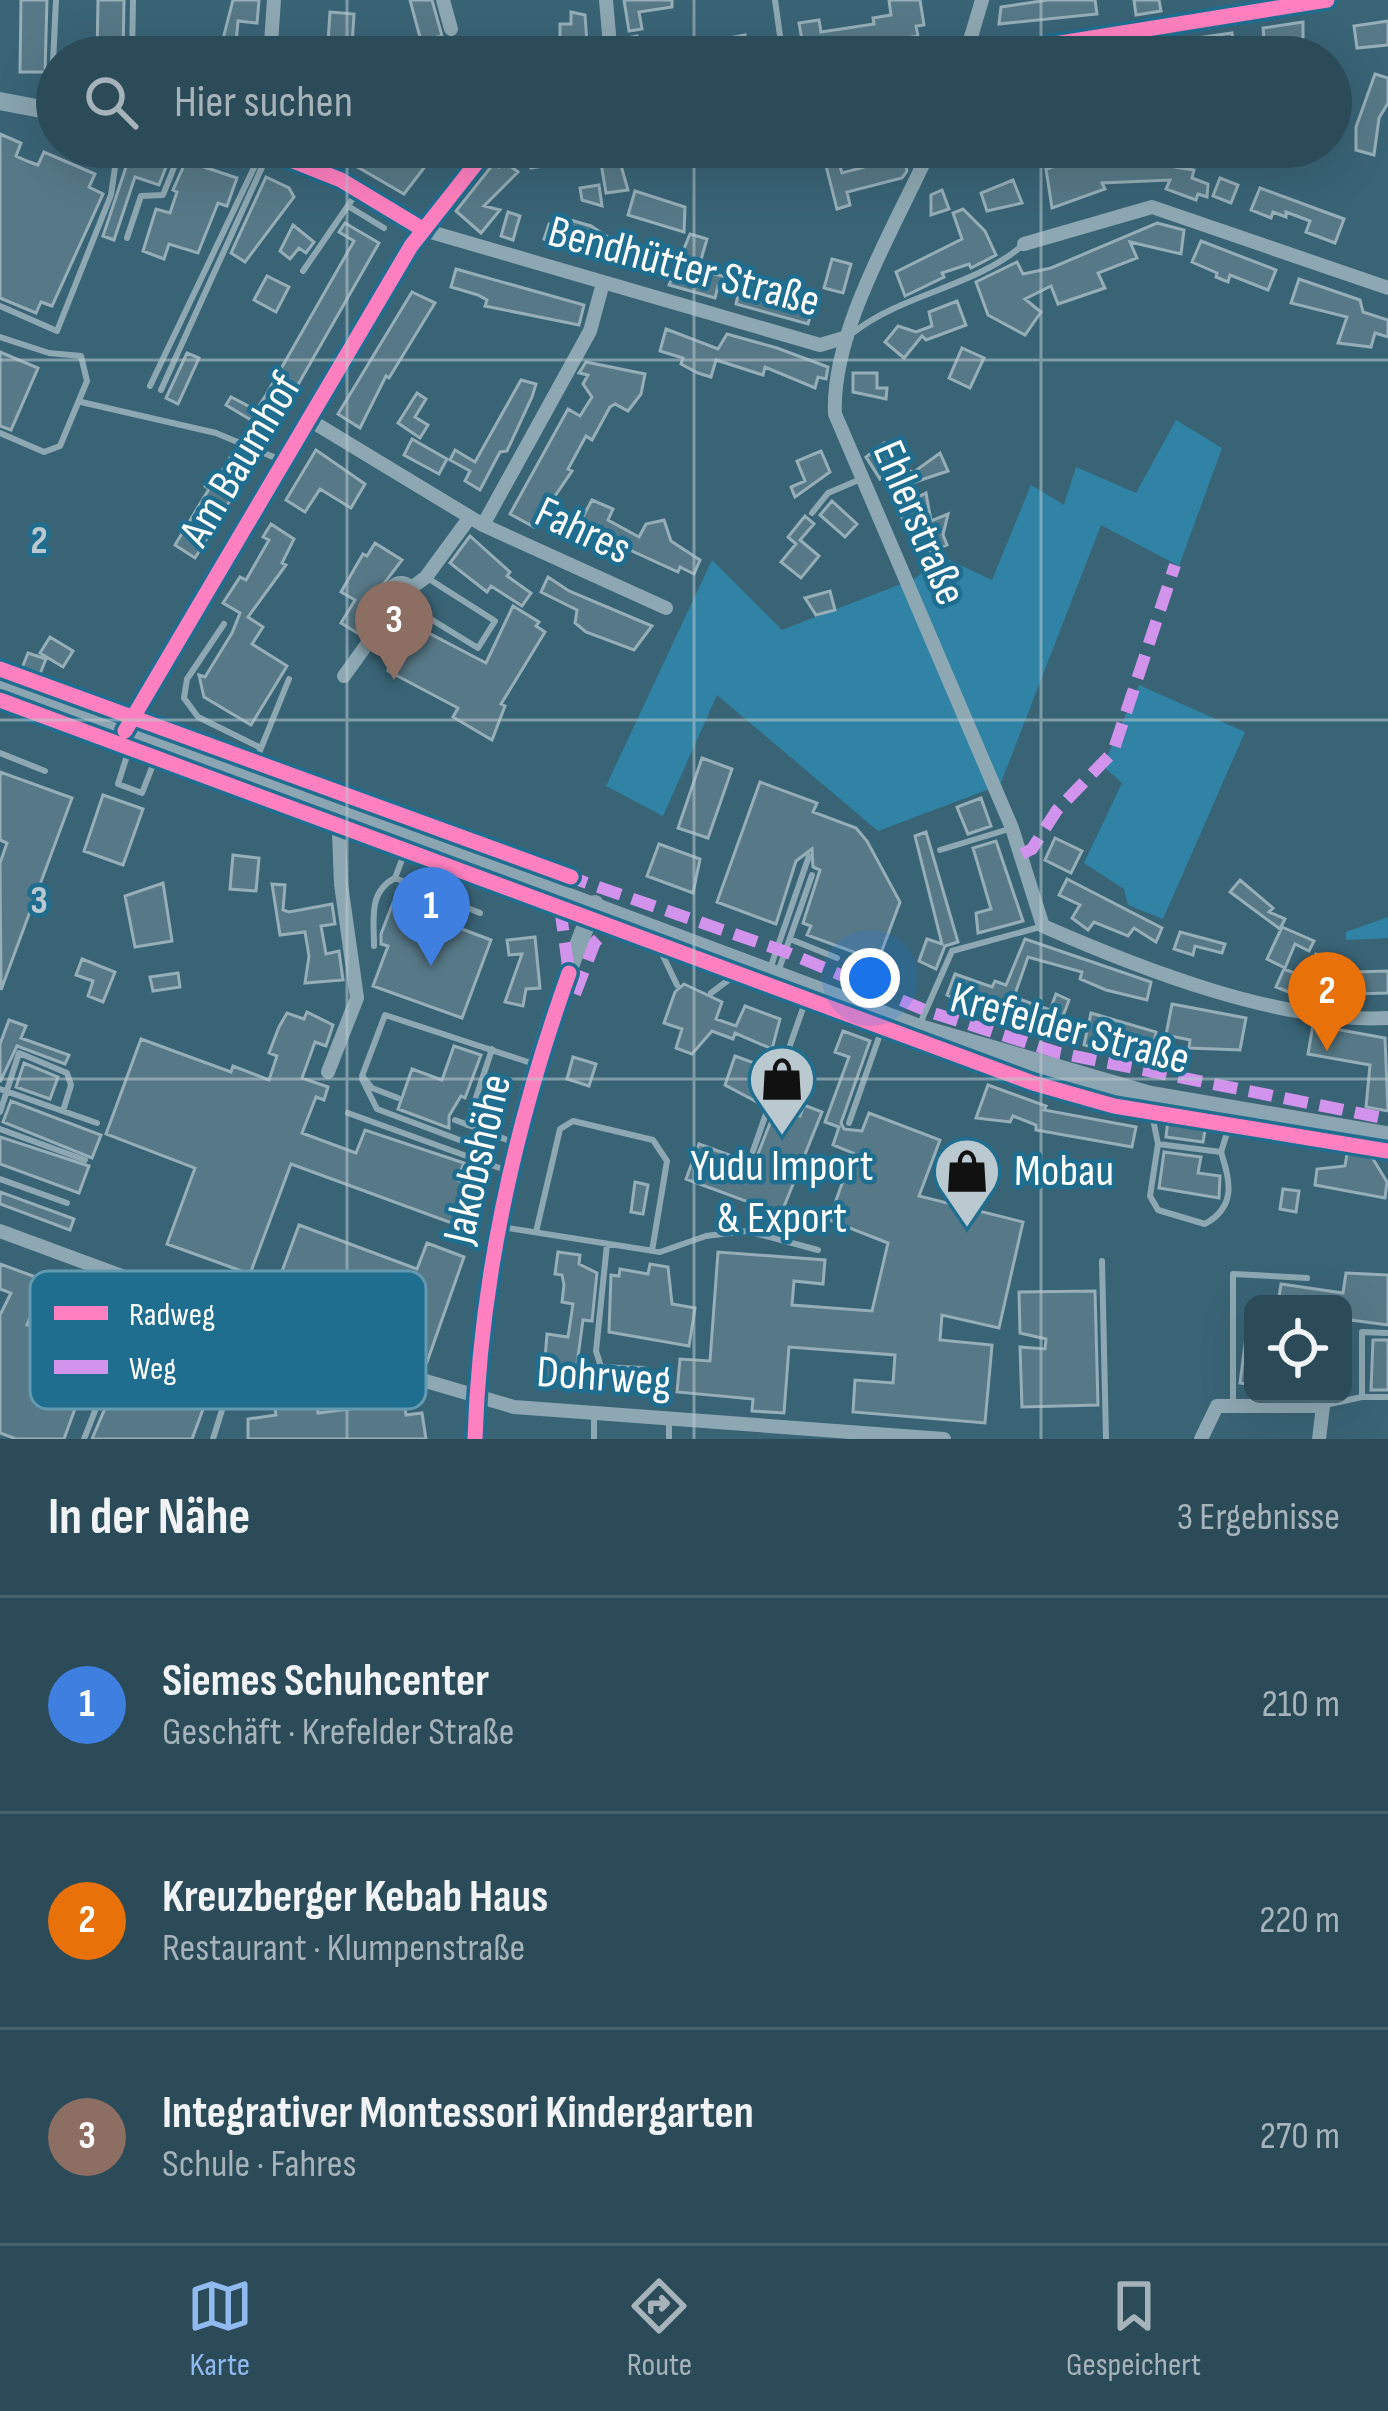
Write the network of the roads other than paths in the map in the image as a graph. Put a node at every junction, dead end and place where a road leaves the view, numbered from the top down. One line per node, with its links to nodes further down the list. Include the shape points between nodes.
1 (56, 0): 10 (lane)
2 (133, 0): 11 (lane)
3 (274, 0): 12 (street)
4 (443, 0): 9 (street)
5 (606, 0): 13 (street)
6 (775, 0): 14 (lane)
7 (982, 0): 15 (street)
8 (1327, 0): 16 (street)
9 (451, 29)
10 (55, 36)
11 (133, 36)
12 (271, 36)
13 (609, 36)
14 (781, 36)
15 (974, 36)
16 (1101, 36)
17 (0, 101): 18 (street)
18 (36, 108)
19 (115, 168): 34 (lane, via 57,331)
20 (174, 168): 29 (lane, via 164,195 141,196)
21 (254, 168): 37 (lane)
22 (254, 168): 38 (lane)
23 (299, 168): 26 (street)
24 (473, 168): 28 (street)
25 (922, 168): 36 (street, Ehlerstraße)
26 (353, 198): 27 (lane); 28 (street); 31 (lane)
27 (384, 228)
28 (424, 230): 32 (street, Bendhütter Straße); 40 (street, Am Baumhof)
29 (127, 238)
30 (1024, 244): 33 (street, Bendhütter Straße, via 1152,208); 36 (lane, Bendhütter Straße, via 1001,264 886,312)
31 (304, 271)
32 (602, 283): 36 (street, Bendhütter Straße, via 820,345); 45 (street, via 590,331)
33 (1388, 288)
34 (0, 306)
35 (0, 337): 39 (lane, via 81,356)
36 (847, 338): 43 (street, Ehlerstraße, via 835,414)
37 (150, 386)
38 (160, 390)
39 (81, 402): 41 (lane, via 60,446 44,452); 42 (lane, via 216,433)
40 (308, 419): 42 (street, Am Baumhof); 45 (street, Fahres)
41 (0, 433)
42 (283, 461): 53 (street, Am Baumhof)
43 (861, 479): 44 (lane, via 828,493); 60 (street, Ehlerstraße)
44 (812, 513)
45 (477, 521): 46 (street, Fahres); 48 (street, Fahres)
46 (425, 577): 47 (street, Fahres); 47 (lane, via 495,621 478,648)
47 (404, 599): 50 (street, Fahres)
48 (667, 608)
49 (224, 624): 55 (lane, via 187,679 184,698 198,717)
50 (344, 676)
51 (290, 679): 55 (lane)
52 (0, 686): 53 (main road, Krefelder Straße)
53 (129, 732): 54 (main road, Krefelder Straße); 54 (lane, via 118,784 142,793)
54 (161, 744): 58 (main road, Krefelder Straße)
55 (259, 747): 58 (lane)
56 (0, 753): 57 (lane)
57 (45, 771)
58 (250, 776): 59 (main road, Krefelder Straße)
59 (338, 808): 61 (main road, Krefelder Straße); 83 (street, via 358,998)
60 (1012, 828): 62 (lane); 68 (street, Ehlerstraße)
61 (411, 836): 65 (lane); 66 (main road, Krefelder Straße)
62 (940, 850)
63 (809, 856): 74 (lane)
64 (812, 875): 70 (lane)
65 (395, 878): 67 (lane); 71 (lane, via 374,900)
66 (596, 904): 69 (main road, Krefelder Straße); 82 (street, Jakobshöhe)
67 (480, 913)
68 (1043, 926): 79 (street, via 1272,1004); 80 (lane, via 952,951)
69 (649, 927): 73 (main road, Krefelder Straße); 75 (lane)
70 (790, 939): 72 (lane); 74 (lane)
71 (374, 946)
72 (837, 958)
73 (747, 964): 74 (main road, Krefelder Straße); 77 (lane)
74 (773, 974): 76 (main road, Krefelder Straße)
75 (677, 986)
76 (810, 988): 78 (main road, Krefelder Straße); 100 (lane)
77 (711, 993)
78 (886, 1017): 80 (main road, Krefelder Straße); 94 (lane)
79 (1388, 1018)
80 (917, 1034): 86 (main road, Krefelder Straße, via 981,1060)
81 (492, 1049): 82 (lane); 84 (lane, via 385,1015); 95 (lane)
82 (537, 1065): 98 (street, Jakobshöhe)
83 (328, 1072)
84 (362, 1076): 87 (lane); 98 (lane, via 377,1109 481,1148)
85 (3, 1090): 89 (lane); 89 (lane, via 19,1053 67,1072); 90 (lane)
86 (1149, 1096): 88 (main road, Krefelder Straße); 99 (lane)
87 (398, 1098)
88 (1234, 1110): 97 (main road, Krefelder Straße); 101 (lane)
89 (63, 1111): 93 (lane)
90 (0, 1112)
91 (348, 1112): 103 (lane)
92 (455, 1120): 95 (lane)
93 (97, 1123)
94 (849, 1123)
95 (467, 1125): 98 (lane)
96 (0, 1130): 102 (lane)
97 (1388, 1137)
98 (508, 1140): 103 (street, Jakobshöhe)
99 (1158, 1144): 101 (lane); 101 (lane, via 1150,1196 1158,1210 1205,1224 1225,1208 1232,1187)
100 (753, 1151)
101 (1221, 1152)
102 (85, 1160)
103 (510, 1172): 106 (street, Jakobshöhe)
104 (0, 1179): 105 (lane)
105 (67, 1203)
106 (498, 1226): 108 (lane); 119 (street, Jakobshöhe)
107 (0, 1231): 113 (street, Dohrweg)
108 (536, 1232): 109 (lane); 111 (lane, via 560,1129 573,1121 653,1140 667,1161)
109 (607, 1244): 111 (lane); 116 (lane, via 596,1351 601,1366)
110 (818, 1250): 111 (lane, via 747,1232)
111 (652, 1251)
112 (1102, 1262): 133 (lane)
113 (107, 1271)
114 (1307, 1278): 121 (lane, via 1233,1274)
115 (1388, 1334): 118 (lane, via 1362,1332)
116 (644, 1369)
117 (426, 1381): 119 (street, Dohrweg)
118 (1362, 1396): 120 (lane); 122 (lane)
119 (476, 1397): 125 (street, Dohrweg); 129 (street, Jakobshöhe)
120 (1388, 1397)
121 (1233, 1406): 122 (street); 134 (street, via 1217,1406)
122 (1324, 1406): 135 (street)
123 (97, 1409): 127 (lane)
124 (222, 1409): 128 (lane)
125 (594, 1413): 126 (street, Dohrweg); 130 (lane)
126 (669, 1418): 131 (lane); 132 (street, Dohrweg)
127 (85, 1439)
128 (213, 1439)
129 (475, 1439)
130 (594, 1439)
131 (669, 1439)
132 (944, 1439)
133 (1106, 1439)
134 (1201, 1439)
135 (1319, 1439)

